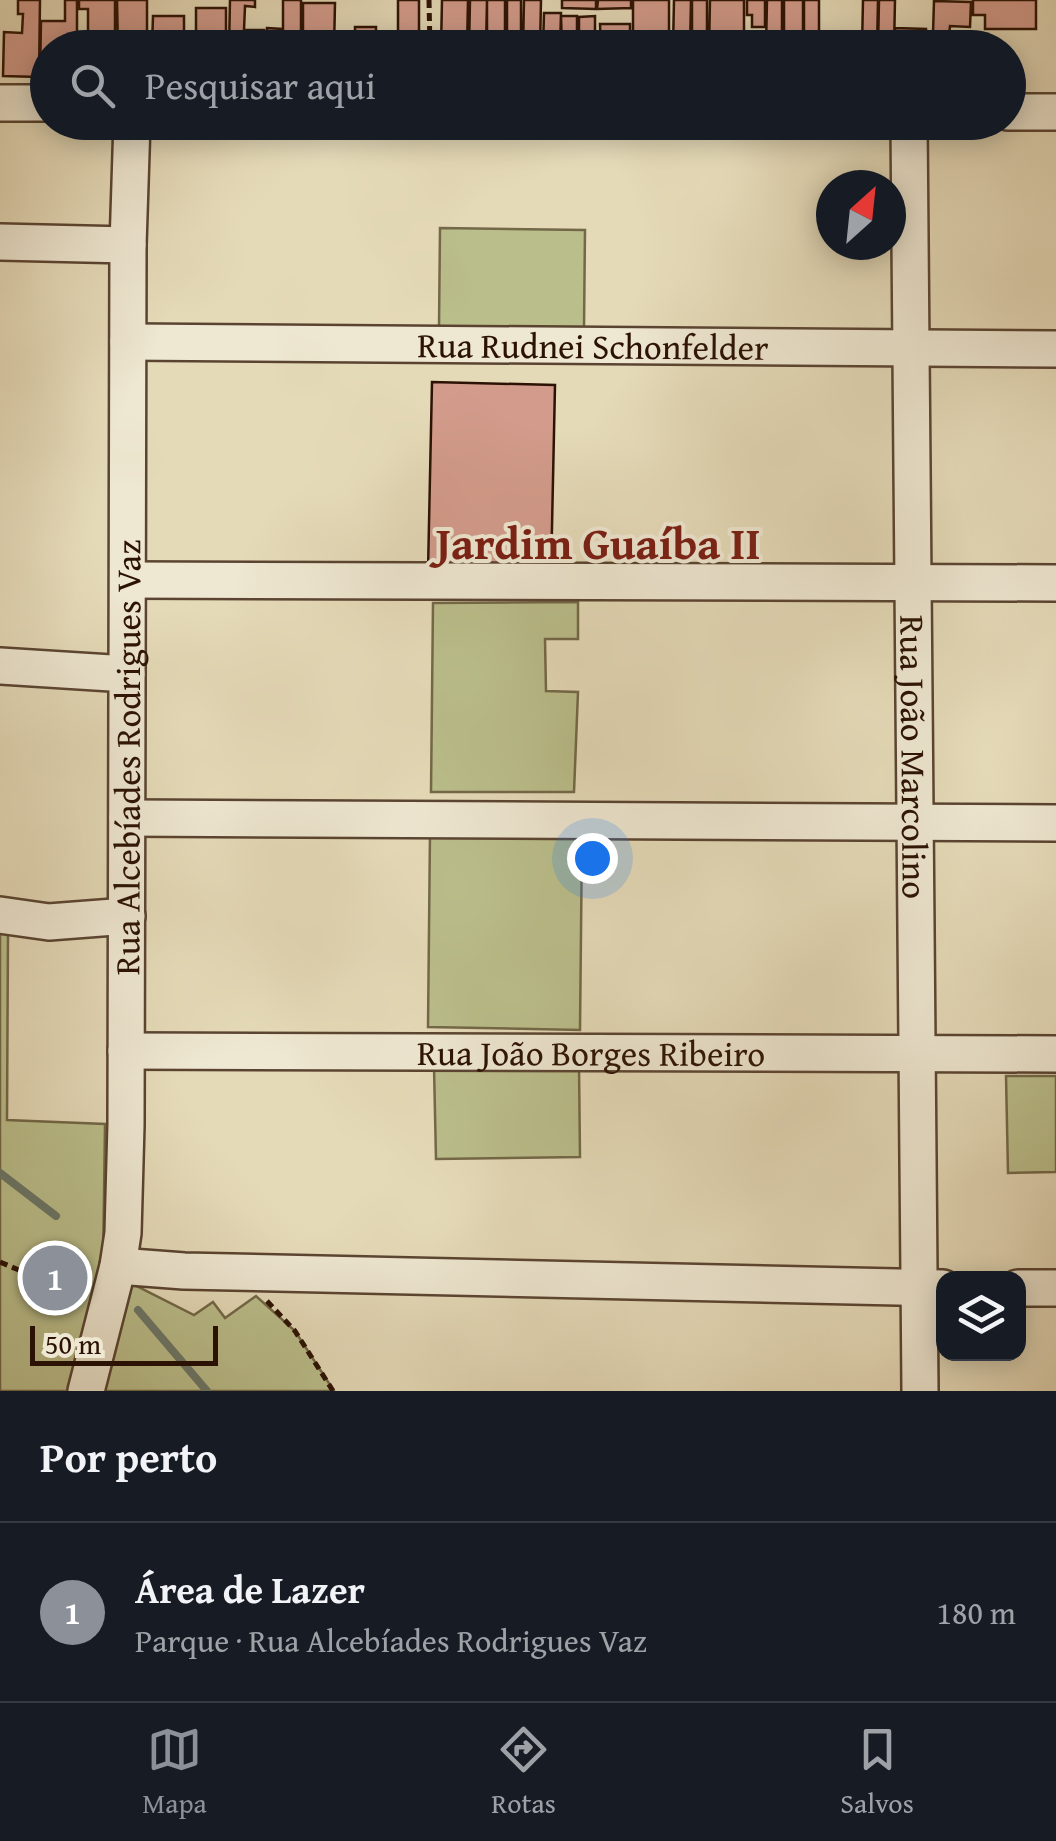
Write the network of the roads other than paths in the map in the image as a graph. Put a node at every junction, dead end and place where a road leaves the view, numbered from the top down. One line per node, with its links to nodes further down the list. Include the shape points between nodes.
1 (0, 103): 2 (street)
2 (30, 104)
3 (1026, 112): 4 (street)
4 (1056, 112)
5 (131, 140): 8 (street, Rua Alcebíades Rodrigues Vaz)
6 (909, 140): 10 (street, Rua João Marcolino)
7 (0, 242): 8 (street)
8 (128, 246): 9 (street, Rua Alcebíades Rodrigues Vaz)
9 (128, 342): 10 (street, Rua Rudnei Schonfelder); 12 (street, Rua Alcebíades Rodrigues Vaz)
10 (911, 348): 11 (street, Rua Rudnei Schonfelder); 13 (street, Rua João Marcolino)
11 (1056, 349)
12 (128, 580): 13 (street); 16 (street, Rua Alcebíades Rodrigues Vaz)
13 (914, 583): 14 (street); 18 (street, Rua João Marcolino)
14 (1056, 583)
15 (0, 666): 16 (street)
16 (128, 674): 17 (street, Rua Alcebíades Rodrigues Vaz)
17 (127, 818): 18 (street); 21 (street, Rua Alcebíades Rodrigues Vaz)
18 (916, 822): 19 (street); 23 (street, Rua João Marcolino)
19 (1056, 823)
20 (0, 915): 21 (street, via 50,922)
21 (127, 916): 22 (street, Rua Alcebíades Rodrigues Vaz)
22 (126, 1051): 23 (street, Rua João Borges Ribeiro); 25 (street, Rua Alcebíades Rodrigues Vaz)
23 (918, 1054): 24 (street, Rua João Borges Ribeiro); 26 (street, Rua João Marcolino)
24 (1056, 1054)
25 (118, 1266): 26 (street); 29 (street, Rua Alcebíades Rodrigues Vaz)
26 (932, 1288): 30 (street, Rua João Marcolino)
27 (1026, 1288): 28 (street)
28 (1056, 1288)
29 (86, 1391)
30 (920, 1391)

